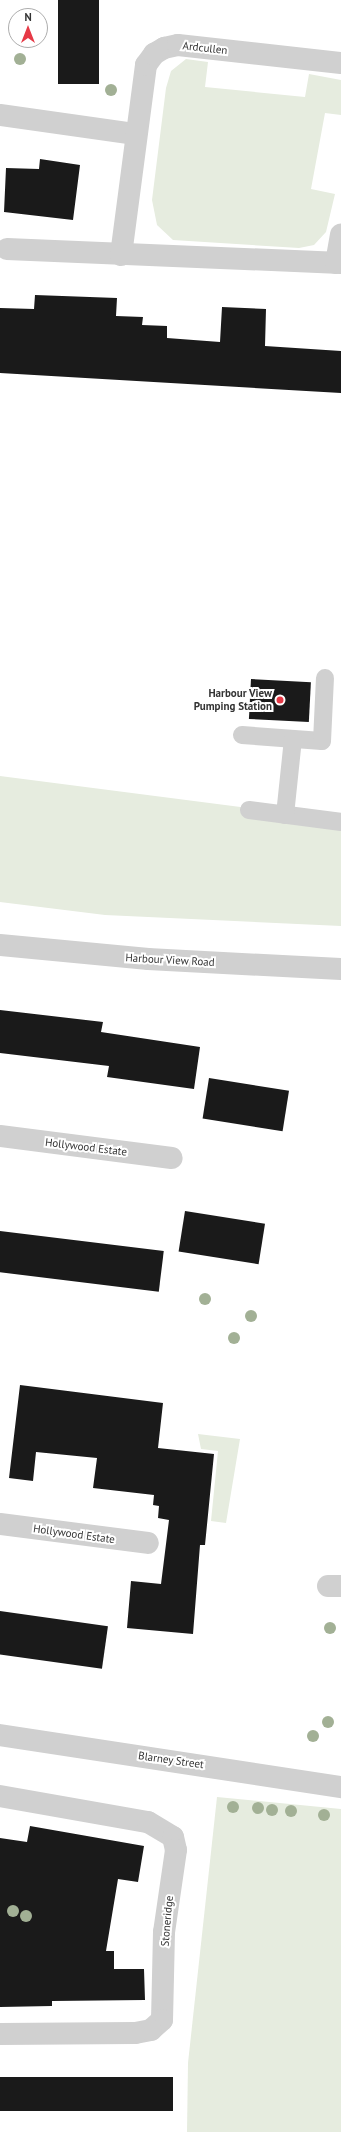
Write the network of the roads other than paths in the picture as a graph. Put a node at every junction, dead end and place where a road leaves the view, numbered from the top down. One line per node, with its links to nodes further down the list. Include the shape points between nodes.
1 (341, 63): 3 (street, Ardcullen, via 178,46 164,48 146,65)
2 (0, 114): 3 (street)
3 (136, 134): 6 (street, Ardcullen)
4 (341, 234): 7 (street)
5 (7, 249): 6 (street)
6 (121, 255): 7 (street)
7 (338, 263)
8 (325, 678): 10 (lane, via 322,742)
9 (242, 735): 10 (lane)
10 (293, 739): 12 (lane)
11 (249, 810): 12 (lane)
12 (285, 815): 13 (lane)
13 (341, 822)
14 (0, 945): 15 (street, Harbour View Road, via 148,959)
15 (341, 969)
16 (0, 1136): 17 (street, Hollywood Estate)
17 (172, 1158)
18 (0, 1524): 19 (street, Hollywood Estate)
19 (148, 1543)
20 (0, 1735): 21 (street, Blarney Street)
21 (341, 1787)
22 (0, 1796): 23 (street, Stoneridge, via 148,1822 173,1837 176,1850 164,1932 162,2020 151,2030 135,2033)
23 (0, 2034)

